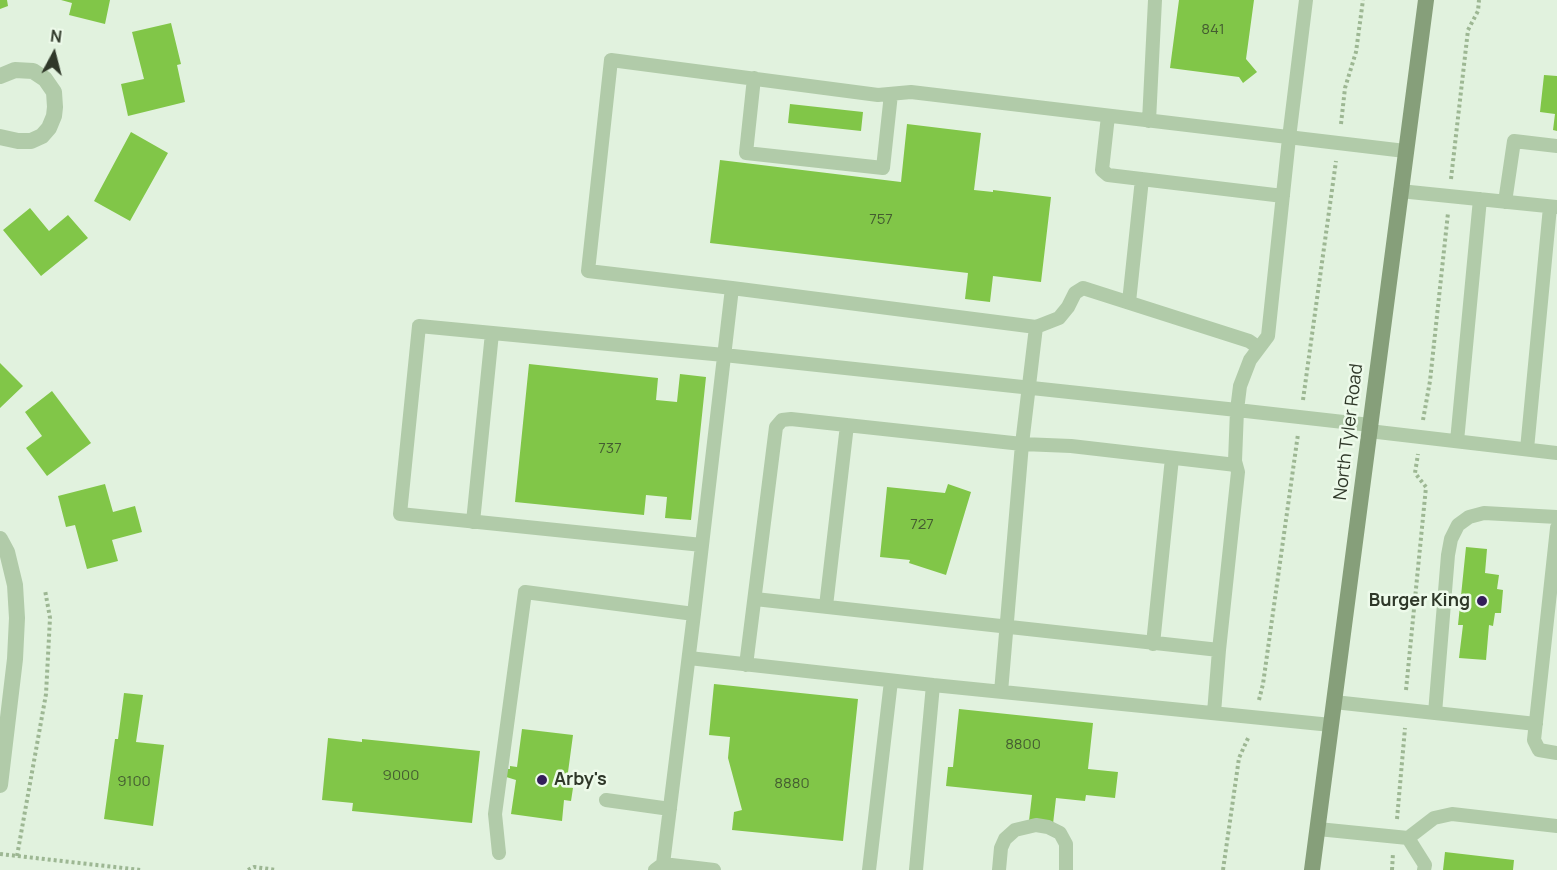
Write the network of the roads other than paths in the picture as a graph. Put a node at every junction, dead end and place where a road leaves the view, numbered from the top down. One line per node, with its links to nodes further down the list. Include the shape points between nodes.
1 (1155, 0): 8 (lane)
2 (1306, 0): 10 (lane)
3 (1426, 0): 12 (main road, North Tyler Road)
4 (0, 76): 9 (street, via 15,70 33,71 54,92 55,106 49,128 42,136 31,141)
5 (754, 78): 6 (lane); 6 (lane, via 746,153 883,168); 19 (lane, via 611,60 588,271)
6 (891, 94): 7 (lane, via 911,92)
7 (1108, 116): 8 (lane); 13 (lane, via 1102,170 1108,175)
8 (1149, 121): 10 (lane)
9 (0, 137)
10 (1289, 138): 12 (lane); 15 (lane)
11 (1557, 146): 17 (lane, via 1514,141)
12 (1406, 151): 14 (main road, North Tyler Road)
13 (1142, 179): 15 (lane); 20 (lane)
14 (1400, 191): 16 (lane); 28 (main road, North Tyler Road)
15 (1283, 196): 23 (lane, via 1268,336)
16 (1479, 199): 17 (lane); 29 (lane)
17 (1505, 202): 18 (lane)
18 (1554, 207): 31 (lane)
19 (732, 288): 21 (lane); 24 (lane)
20 (1129, 302): 21 (lane, via 1083,288 1075,292 1059,318); 23 (lane, via 1249,341)
21 (1036, 327): 25 (lane)
22 (492, 333): 24 (lane); 36 (lane); 36 (lane, via 419,327 400,514)
23 (1259, 348): 26 (lane, via 1240,386)
24 (724, 355): 25 (lane); 39 (lane)
25 (1029, 387): 26 (lane); 30 (lane)
26 (1237, 410): 28 (lane); 34 (lane)
27 (847, 425): 30 (lane); 40 (lane, via 791,419 782,420 776,427); 41 (lane)
28 (1369, 428): 29 (lane); 51 (main road, North Tyler Road)
29 (1456, 441): 31 (lane)
30 (1023, 444): 33 (lane); 43 (lane)
31 (1527, 449): 32 (lane)
32 (1557, 453)
33 (1172, 458): 34 (lane); 44 (lane)
34 (1236, 465): 45 (lane)
35 (1557, 517): 53 (lane, via 1484,513 1458,525 1448,555)
36 (473, 522): 39 (lane)
37 (1557, 528): 54 (lane)
38 (0, 539): 57 (street, via 15,585 17,618)
39 (702, 545): 42 (lane)
40 (755, 599): 41 (lane); 47 (lane)
41 (826, 606): 43 (lane)
42 (694, 614): 46 (lane); 63 (lane, via 525,592 495,814)
43 (1007, 626): 44 (lane); 50 (lane)
44 (1153, 644): 45 (lane)
45 (1219, 651): 52 (lane)
46 (689, 658): 47 (lane); 59 (lane)
47 (746, 664): 48 (lane)
48 (891, 681): 49 (lane); 66 (lane)
49 (933, 686): 50 (lane); 67 (lane)
50 (1001, 692): 52 (lane)
51 (1334, 702): 53 (lane); 55 (main road, North Tyler Road)
52 (1214, 713): 55 (lane)
53 (1435, 713): 54 (lane)
54 (1536, 724): 56 (lane, via 1534,740 1539,750)
55 (1331, 725): 61 (main road, North Tyler Road)
56 (1557, 753)
57 (0, 784)
58 (606, 800): 59 (lane)
59 (670, 809): 64 (lane)
60 (1557, 826): 62 (lane, via 1443,815)
61 (1318, 829): 62 (lane); 70 (main road, North Tyler Road)
62 (1408, 838): 71 (lane)
63 (499, 853)
64 (661, 868): 65 (lane)
65 (714, 870)
66 (869, 870)
67 (915, 870)
68 (999, 870): 69 (lane, via 1005,839 1015,830 1036,825 1060,833 1066,844)
69 (1066, 870)
70 (1312, 870)
71 (1424, 870)

